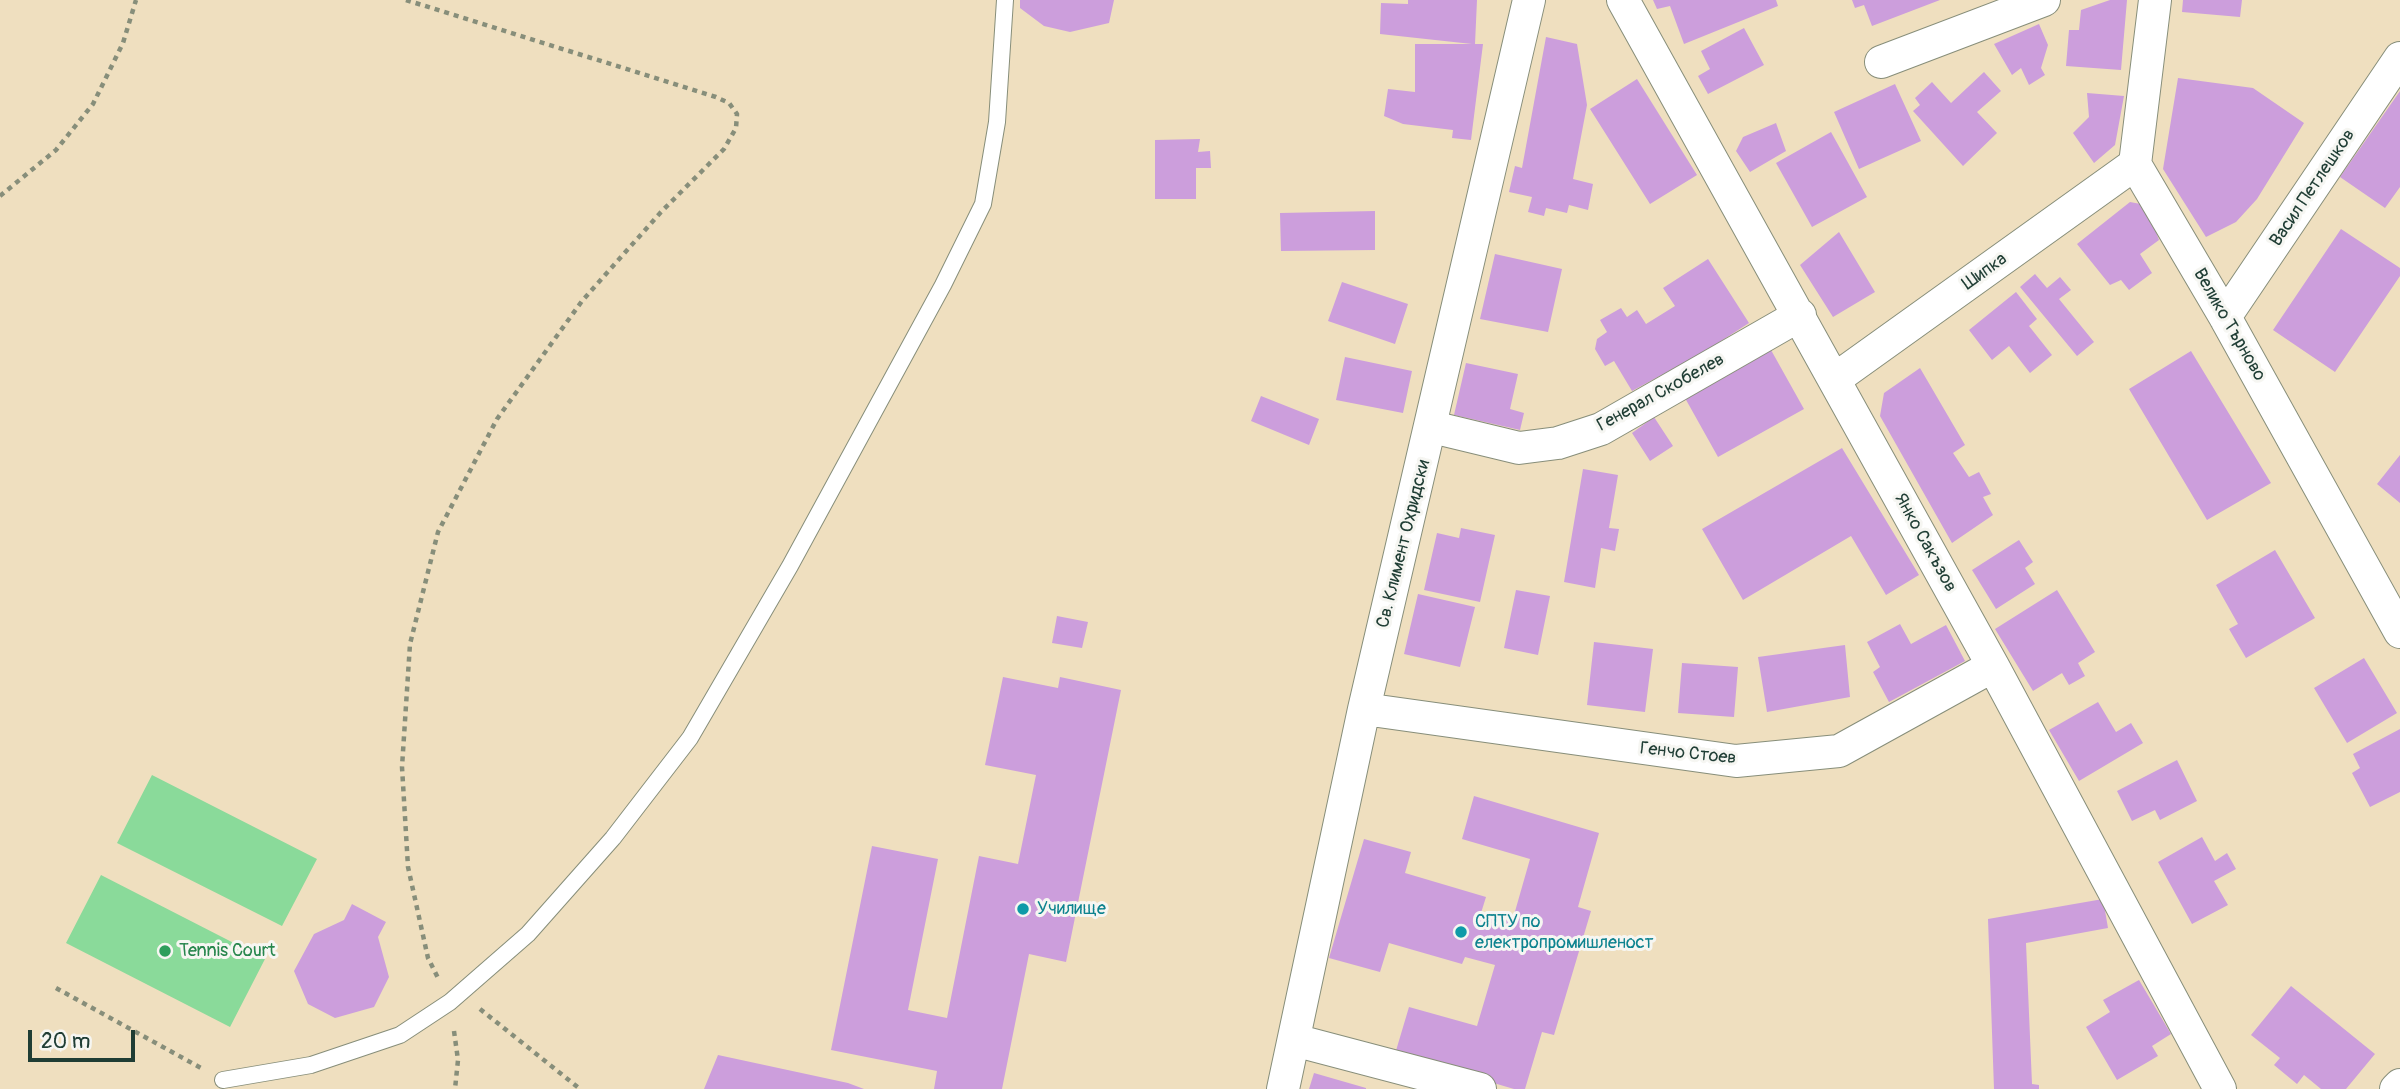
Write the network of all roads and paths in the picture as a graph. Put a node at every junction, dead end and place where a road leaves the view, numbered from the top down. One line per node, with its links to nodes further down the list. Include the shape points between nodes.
1 (136, 0): 11 (path, via 123,43 93,104 56,150)
2 (406, 0): 20 (path, via 716,97 729,103 737,114 736,128 724,149 582,302 497,419 438,532 410,645 402,768 408,867 428,958)
3 (1005, 0): 20 (lane, via 997,122 983,204 797,554 690,738 613,838 528,934)
4 (1529, 0): 15 (street, Св. Климент Охридски)
5 (1623, 0): 12 (street, Янко Сакъзов)
6 (2044, 0): 9 (street)
7 (2155, 0): 10 (street)
8 (2400, 58): 13 (street, Васил Петлешков)
9 (1881, 62)
10 (2135, 164): 13 (street, Велико Търново); 14 (street, Шипка)
11 (0, 196)
12 (1800, 315): 14 (street, Янко Сакъзов); 15 (street, Генерал Скобелев, via 1601,429 1558,443 1519,448)
13 (2225, 317): 16 (street, Велико Търново)
14 (1835, 379): 17 (street, Янко Сакъзов)
15 (1432, 427): 18 (street, Св. Климент Охридски)
16 (2398, 621)
17 (1993, 666): 18 (street, Генчо Стоев, via 1839,751 1736,761); 28 (street, Янко Сакъзов)
18 (1364, 709): 21 (street, Св. Климент Охридски)
19 (56, 988): 22 (path)
20 (455, 998): 22 (lane, via 400,1035 311,1065); 24 (path); 25 (path)
21 (1294, 1040): 26 (street, Св. Климент Охридски); 27 (street)
22 (223, 1080)
23 (2400, 1085): 29 (street)
24 (455, 1089)
25 (580, 1089)
26 (1283, 1089)
27 (1480, 1089)
28 (2220, 1089)
29 (2396, 1089)

